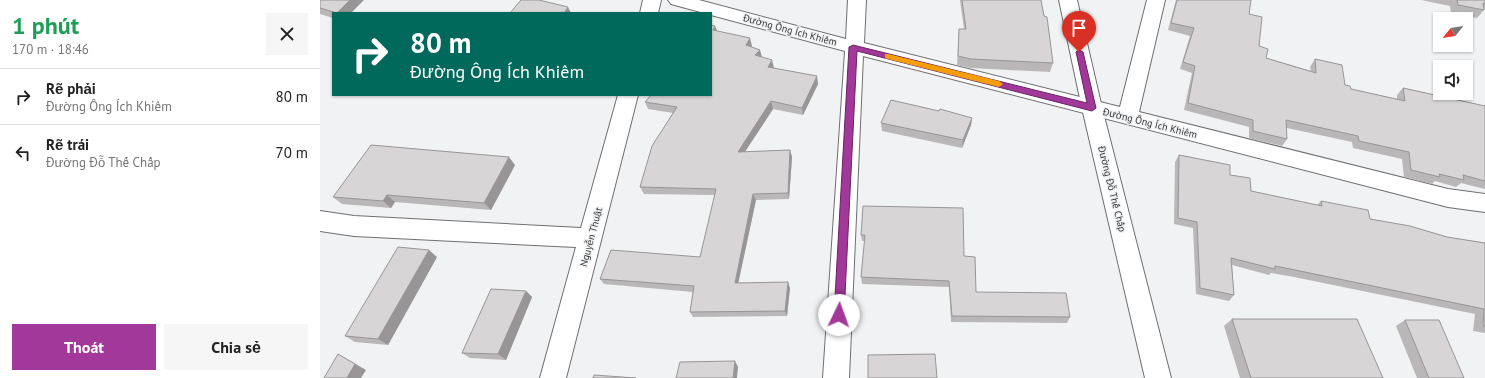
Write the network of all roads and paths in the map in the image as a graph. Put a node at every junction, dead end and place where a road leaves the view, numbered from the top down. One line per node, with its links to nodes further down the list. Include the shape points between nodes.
1 (652, 0): 6 (street)
2 (677, 0): 7 (street, Đường Ông Ích Khiêm)
3 (857, 0): 7 (street)
4 (1068, 0): 9 (street, Đường Đỗ Thế Chấp)
5 (1156, 0): 10 (street)
6 (649, 12)
7 (853, 47): 9 (street, Đường Ông Ích Khiêm); 15 (street)
8 (628, 96): 13 (street, Nguyễn Thuật)
9 (1092, 108): 10 (street, Đường Ông Ích Khiêm); 16 (street, Đường Đỗ Thế Chấp)
10 (1128, 117): 11 (street, Đường Ông Ích Khiêm, via 1448,198)
11 (1485, 203)
12 (320, 221): 13 (street, via 354,226)
13 (590, 238): 14 (street, Nguyễn Thuật)
14 (553, 378)
15 (836, 378)
16 (1158, 378)

